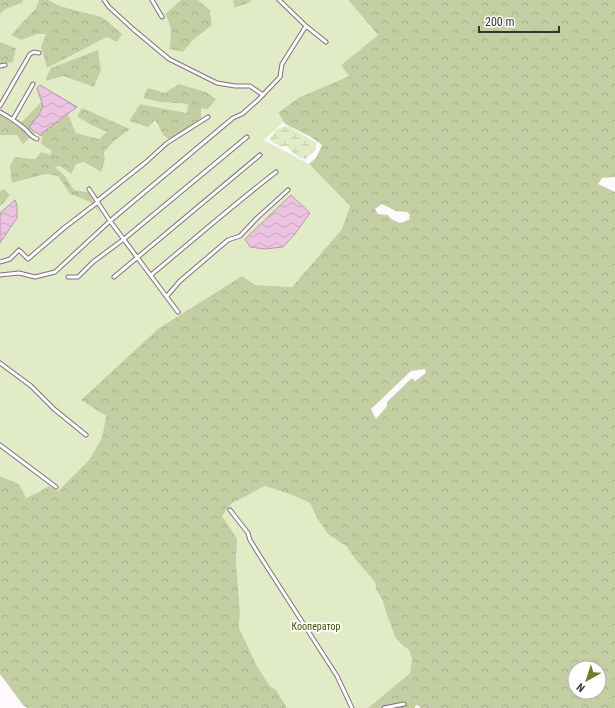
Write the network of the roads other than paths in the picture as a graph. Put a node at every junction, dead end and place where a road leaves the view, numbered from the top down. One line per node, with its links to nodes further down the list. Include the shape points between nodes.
1 (104, 0): 9 (street, via 169,59 217,83 250,86)
2 (152, 0): 4 (street)
3 (279, 0): 5 (street)
4 (162, 17)
5 (306, 26): 6 (street); 9 (street, via 282,64 280,77)
6 (326, 42)
7 (39, 53): 10 (street, via 30,54)
8 (33, 84): 13 (street)
9 (263, 95): 21 (street)
10 (0, 106)
11 (0, 112): 13 (street)
12 (208, 117): 20 (street, via 167,143)
13 (13, 119): 15 (street)
14 (248, 137): 22 (street)
15 (37, 139)
16 (260, 155): 23 (street)
17 (276, 172): 26 (street)
18 (90, 189): 20 (street)
19 (288, 190): 29 (street, via 240,236 228,240 180,281)
20 (97, 201): 21 (street); 24 (street, via 28,259 19,250 10,259)
21 (110, 221): 22 (street); 25 (street, via 55,272 35,277 19,273)
22 (124, 239): 23 (street); 27 (street, via 93,262 78,277)
23 (138, 257): 26 (street); 28 (street)
24 (0, 262)
25 (0, 275)
26 (151, 275): 29 (street)
27 (68, 277)
28 (114, 277)
29 (167, 296): 30 (street)
30 (178, 312)
31 (0, 363): 32 (street, via 31,386)
32 (86, 435)
33 (0, 445): 34 (street)
34 (56, 487)
35 (230, 510): 37 (street, via 248,533 258,553 337,676)
36 (404, 704): 38 (street)
37 (352, 708)
38 (384, 708)

